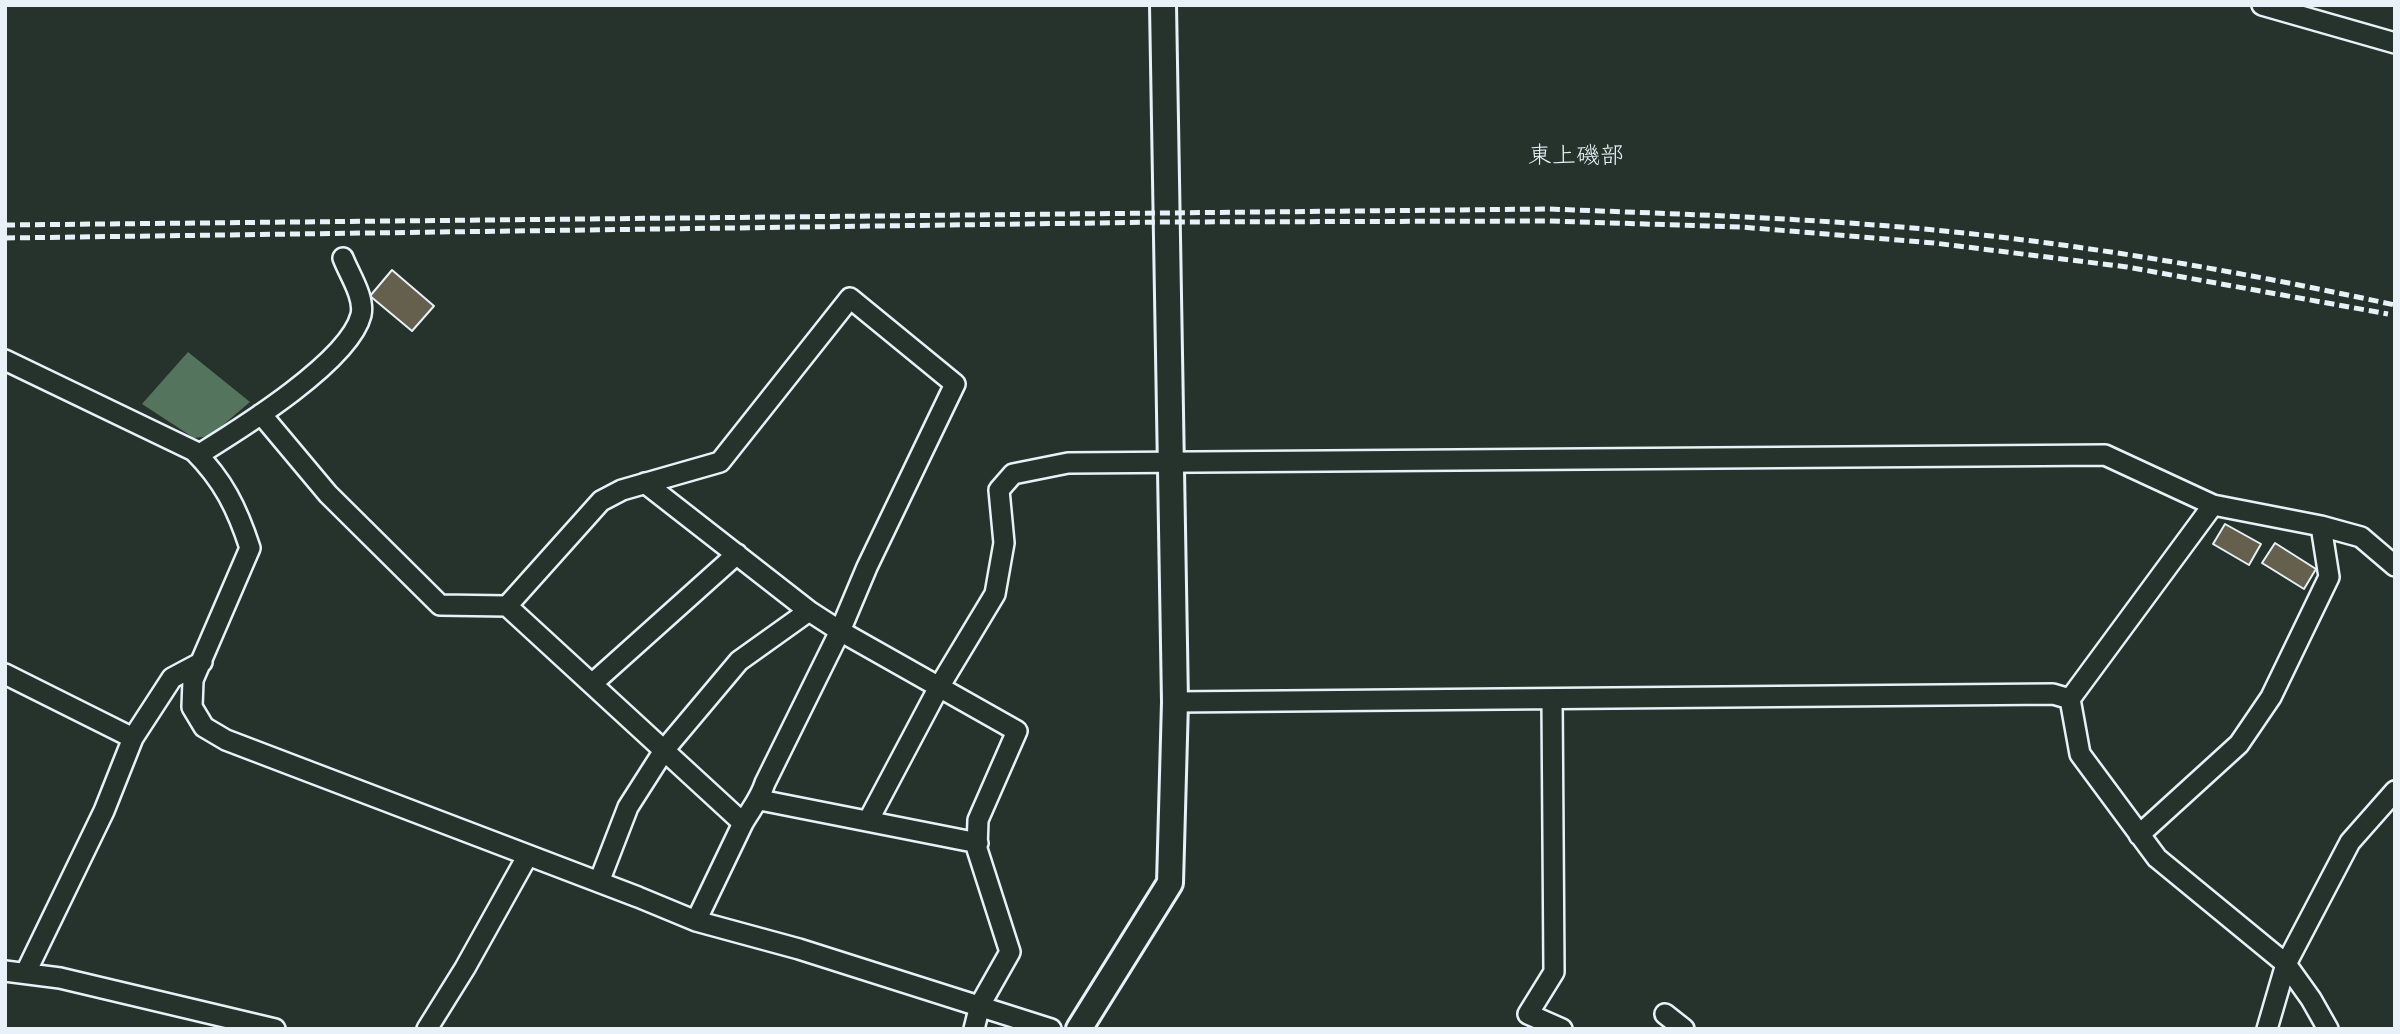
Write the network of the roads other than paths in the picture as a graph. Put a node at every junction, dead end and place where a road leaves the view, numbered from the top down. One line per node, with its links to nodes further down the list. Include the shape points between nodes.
1 (1163, 5): 8 (street)
2 (2262, 5): 3 (street)
3 (2395, 43)
4 (342, 258): 6 (street, via 361,313 350,338)
5 (5, 360): 7 (street)
6 (261, 414): 7 (street); 14 (street, via 328,494 440,606)
7 (198, 455): 17 (street, via 216,473 239,514 250,548)
8 (1171, 463): 10 (street, via 2105,455); 20 (street, via 1068,463 1013,474 999,490 1004,543 995,594); 23 (street)
9 (645, 483): 12 (street); 14 (street, via 601,501); 16 (street, via 720,462 850,298 955,384)
10 (2213, 505): 11 (street); 22 (street)
11 (2320, 526): 13 (street, via 2361,537); 30 (street, via 2329,577 2271,697 2239,744)
12 (737, 554): 15 (street); 19 (street)
13 (2395, 566)
14 (507, 606): 19 (street)
15 (810, 611): 16 (street); 25 (street, via 738,661)
16 (840, 631): 20 (street); 27 (street)
17 (202, 662): 24 (street, via 172,678); 32 (street, via 193,680 191,707 204,727 226,740)
18 (5, 674): 24 (street)
19 (593, 683): 25 (street)
20 (939, 687): 28 (street); 31 (street, via 1017,731 978,820)
21 (1552, 699): 22 (street, via 2053,694); 23 (street); 45 (street, via 1554,972 1528,1014)
22 (2070, 699): 30 (street, via 2080,754)
23 (1175, 702): 44 (street, via 1170,883)
24 (133, 738): 37 (street, via 104,811)
25 (664, 749): 29 (street); 33 (street, via 628,807)
26 (2395, 791): 35 (street, via 2350,842)
27 (760, 800): 28 (street); 29 (street)
28 (868, 821): 31 (street)
29 (743, 822): 34 (street)
30 (2139, 835): 35 (street, via 2157,858)
31 (978, 843): 38 (street, via 1010,952)
32 (528, 855): 33 (street); 41 (street)
33 (599, 882): 34 (street)
34 (696, 921): 38 (street)
35 (2286, 964): 47 (street); 48 (street)
36 (5, 971): 37 (street)
37 (26, 972): 40 (street)
38 (980, 1005): 42 (street); 43 (street)
39 (1665, 1014): 46 (street)
40 (275, 1029)
41 (427, 1029)
42 (974, 1029)
43 (1051, 1029)
44 (1079, 1029)
45 (1562, 1029)
46 (1684, 1029)
47 (2267, 1029)
48 (2328, 1029)

